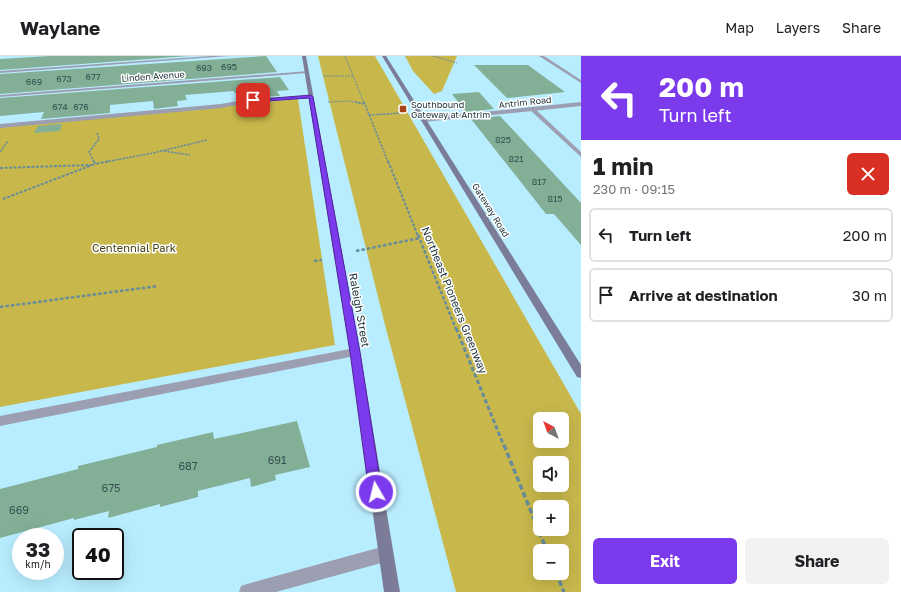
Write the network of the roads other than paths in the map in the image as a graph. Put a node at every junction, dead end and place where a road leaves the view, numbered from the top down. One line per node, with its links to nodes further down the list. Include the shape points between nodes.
1 (227, 56): 5 (street)
2 (304, 56): 6 (street, Raleigh Street)
3 (384, 56): 12 (street, Gateway Road)
4 (541, 56): 7 (street)
5 (0, 72)
6 (307, 72): 8 (street, Linden Avenue); 9 (street, Raleigh Street)
7 (581, 82)
8 (0, 96)
9 (311, 99): 13 (street, via 253,100 221,106); 15 (street, Raleigh Street)
10 (581, 104): 11 (street, Antrim Road)
11 (532, 109): 12 (street, Antrim Road); 14 (street)
12 (424, 120): 16 (street, Gateway Road)
13 (0, 126)
14 (581, 155)
15 (355, 352): 17 (street); 18 (street, Raleigh Street)
16 (581, 374)
17 (0, 421)
18 (385, 554): 19 (street); 20 (street, Raleigh Street)
19 (247, 592)
20 (392, 592)

